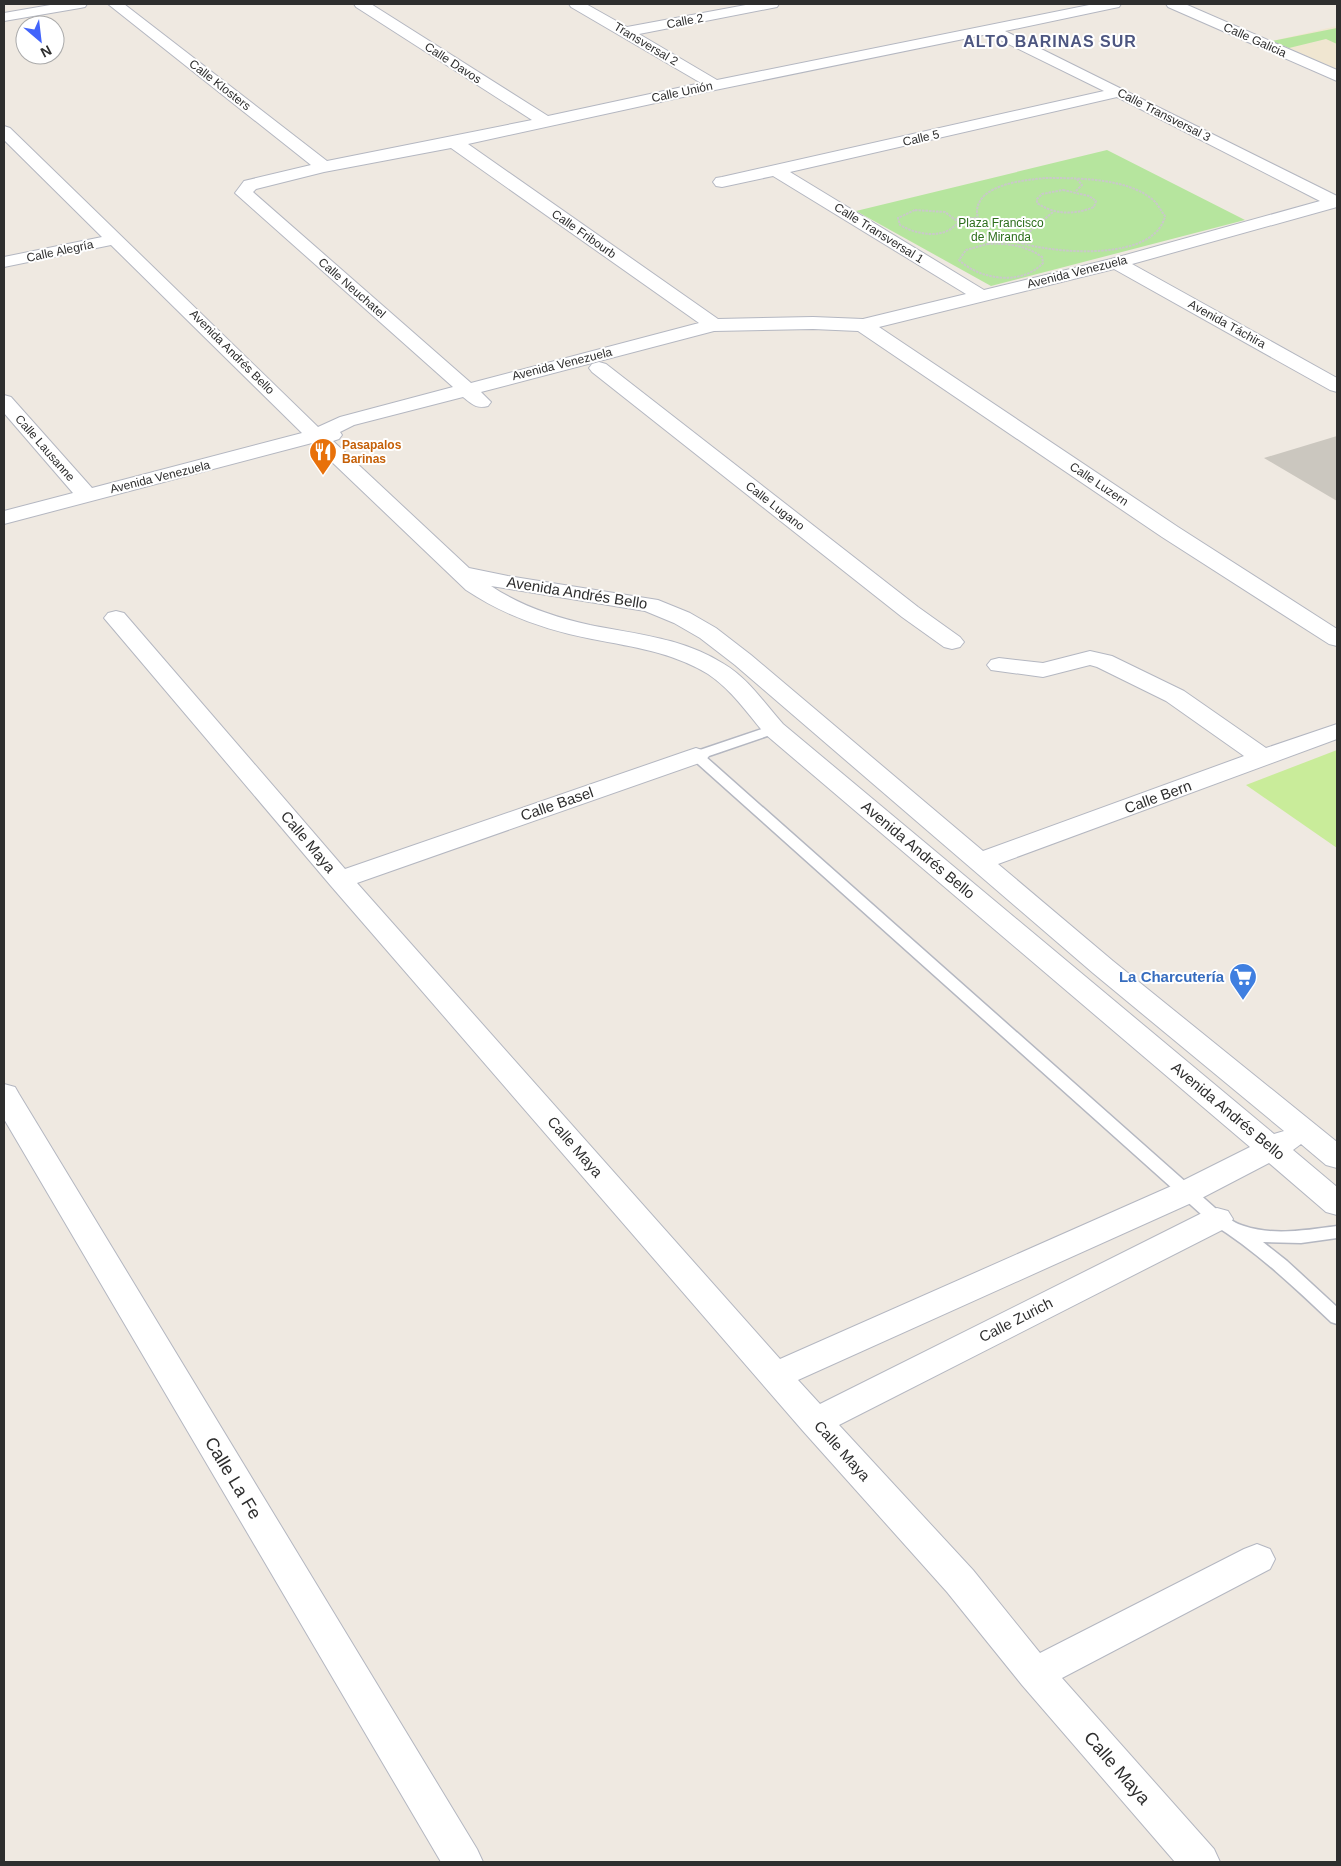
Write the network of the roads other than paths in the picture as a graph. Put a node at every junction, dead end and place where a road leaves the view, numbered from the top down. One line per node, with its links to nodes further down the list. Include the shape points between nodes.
1 (56, 4): 9 (street)
2 (80, 4): 10 (street)
3 (115, 4): 19 (street, Calle Klosters)
4 (361, 4): 16 (street, Calle Davos)
5 (576, 4): 12 (street, Transversal 2)
6 (772, 4): 12 (street, Calle 2)
7 (1114, 4): 11 (street, Calle Unión)
8 (1173, 4): 13 (street, Calle Galicia)
9 (4, 12)
10 (4, 17)
11 (992, 30): 14 (street, Calle Unión); 15 (street, Calle Transversal 3)
12 (627, 32): 14 (street, Transversal 2)
13 (1337, 76)
14 (715, 85): 16 (street, Calle Unión)
15 (1119, 92): 20 (street, Calle 5); 23 (street, Calle Transversal 3)
16 (546, 122): 18 (street, Calle Unión)
17 (4, 131): 24 (street, Avenida Andrés Bello)
18 (454, 142): 19 (street, Calle Unión); 31 (street, Calle Fribourb)
19 (324, 167): 22 (street, Calle Unión)
20 (777, 170): 21 (street, Calle 5); 28 (street, Calle Transversal 1)
21 (722, 182)
22 (250, 185): 34 (street, Calle Neuchatel, via 244,193)
23 (1336, 202): 27 (street, Avenida Venezuela)
24 (110, 233): 25 (street, Calle Alegría); 26 (street, Calle Alegría); 36 (street, Avenida Andrés Bello)
25 (4, 248)
26 (4, 262)
27 (1116, 263): 28 (street, Avenida Venezuela); 33 (street, Avenida Táchira)
28 (980, 296): 30 (street, Avenida Venezuela)
29 (813, 323): 30 (street, Avenida Venezuela); 31 (street, Avenida Venezuela); 32 (street, Avenida Venezuela, via 706,340)
30 (863, 324): 45 (street, Calle Luzern, via 1170,532)
31 (714, 325): 34 (street, Avenida Venezuela)
32 (599, 368): 34 (street, Avenida Venezuela); 46 (street, Calle Lugano)
33 (1336, 384)
34 (473, 395): 36 (street, Avenida Venezuela, via 359,434)
35 (4, 400): 37 (street, Calle Lausanne)
36 (316, 436): 37 (street, Avenida Venezuela); 39 (street, Avenida Andrés Bello)
37 (87, 496): 38 (street, Avenida Venezuela)
38 (4, 518)
39 (461, 573): 40 (street, Avenida Andrés Bello); 42 (street, Avenida Andrés Bello, via 488,596)
40 (545, 589): 41 (street, Avenida Andrés Bello); 42 (street, via 523,596)
41 (578, 594): 44 (street, via 583,605 579,612); 52 (street, Avenida Andrés Bello, via 650,605 708,633)
42 (512, 608): 44 (street, Avenida Andrés Bello)
43 (116, 618): 53 (street, Calle Maya)
44 (544, 622): 48 (street, Avenida Andrés Bello, via 685,652 715,669 740,689)
45 (1337, 639)
46 (952, 642)
47 (999, 665): 51 (street, via 1043,670 1090,658 1104,661 1175,696)
48 (774, 729): 50 (lane, Calle Basel); 56 (street, Avenida Andrés Bello)
49 (1337, 731): 51 (street, Calle Bern)
50 (696, 756): 53 (street, Calle Basel); 58 (lane)
51 (1263, 758): 52 (street, Calle Bern)
52 (978, 862): 55 (street, Avenida Andrés Bello)
53 (340, 880): 63 (street, Calle Maya)
54 (6, 1102): 67 (street, Calle La Fe)
55 (1303, 1130): 56 (street); 57 (street, Avenida Andrés Bello)
56 (1273, 1149): 58 (street); 59 (street, Avenida Andrés Bello)
57 (1337, 1158)
58 (1187, 1192): 60 (lane); 63 (street)
59 (1337, 1204)
60 (1228, 1225): 61 (lane, via 1278,1238); 62 (lane, via 1281,1265); 64 (street, Calle Zurich)
61 (1337, 1232)
62 (1337, 1317)
63 (776, 1375): 64 (street, Calle Maya)
64 (815, 1422): 66 (street, Calle Maya, via 960,1581)
65 (1257, 1559): 66 (street)
66 (1035, 1674): 68 (street, Calle Maya)
67 (463, 1862)
68 (1200, 1862)

